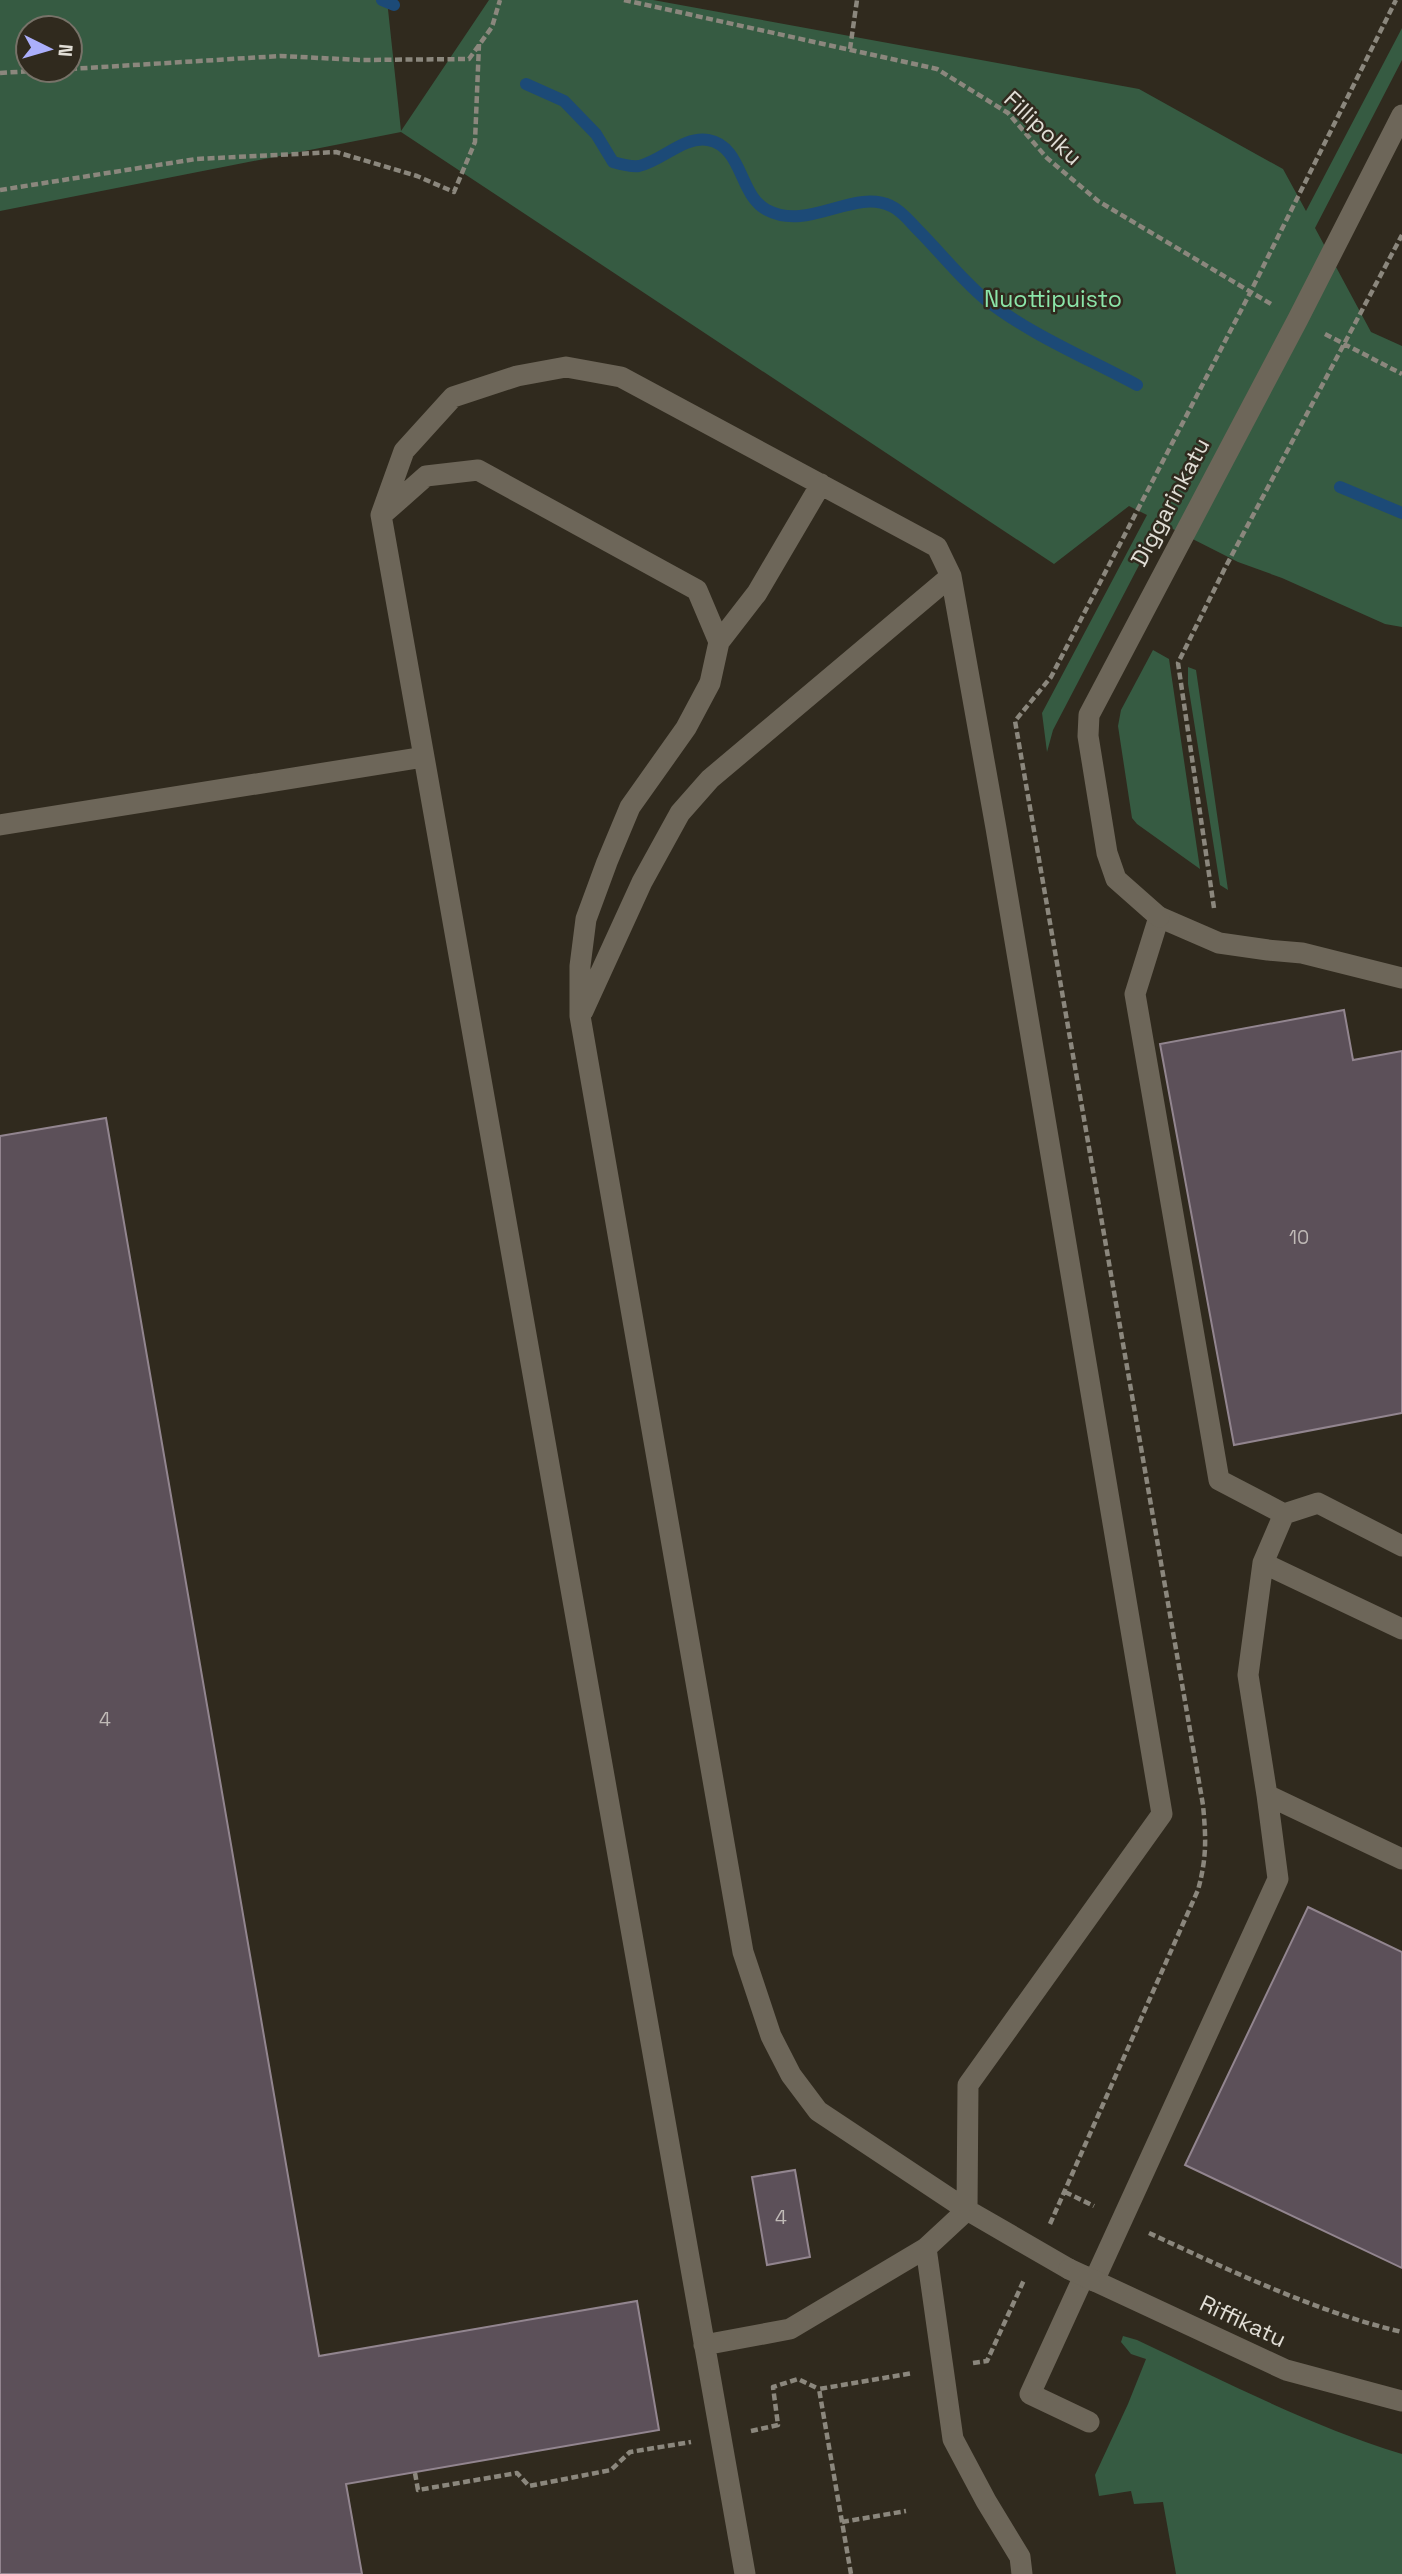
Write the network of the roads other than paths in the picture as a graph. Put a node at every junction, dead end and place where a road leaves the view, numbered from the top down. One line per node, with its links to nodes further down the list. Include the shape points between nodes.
1 (1402, 115): 8 (street, Diggarinkatu, via 1089,715 1088,736 1107,853 1116,879)
2 (821, 484): 3 (street, via 621,377 566,367 517,376 453,397 404,451); 4 (street, via 937,547); 5 (street, via 757,593)
3 (381, 515): 5 (street, via 426,476 478,470 696,590); 6 (street)
4 (951, 576): 10 (street, via 710,779 680,813 642,882); 17 (street, via 1161,1814 968,2085)
5 (719, 642): 10 (street, Riffikatu, via 709,683 686,728 630,807 607,862 586,919)
6 (424, 757): 7 (street); 20 (street)
7 (0, 825)
8 (1159, 917): 9 (street, Diggarinkatu, via 1219,943 1302,953); 11 (street, via 1135,994 1219,1480)
9 (1402, 978)
10 (580, 1016): 17 (street, Riffikatu, via 743,1952 755,1993 791,2075 818,2111)
11 (1284, 1514): 12 (street, via 1318,1503); 13 (street)
12 (1402, 1546)
13 (1262, 1563): 14 (street); 15 (street, via 1248,1675)
14 (1402, 1629)
15 (1267, 1795): 16 (street); 19 (street, via 1278,1880 1122,2220)
16 (1402, 1859)
17 (968, 2210): 18 (street); 19 (street, Riffikatu)
18 (926, 2248): 20 (street, via 790,2329); 24 (street, via 953,2439 1020,2557)
19 (1083, 2275): 21 (street, Riffikatu, via 1286,2370); 22 (street, via 1030,2394)
20 (704, 2345): 23 (street)
21 (1402, 2401)
22 (1089, 2422)
23 (745, 2574)
24 (1022, 2574)

